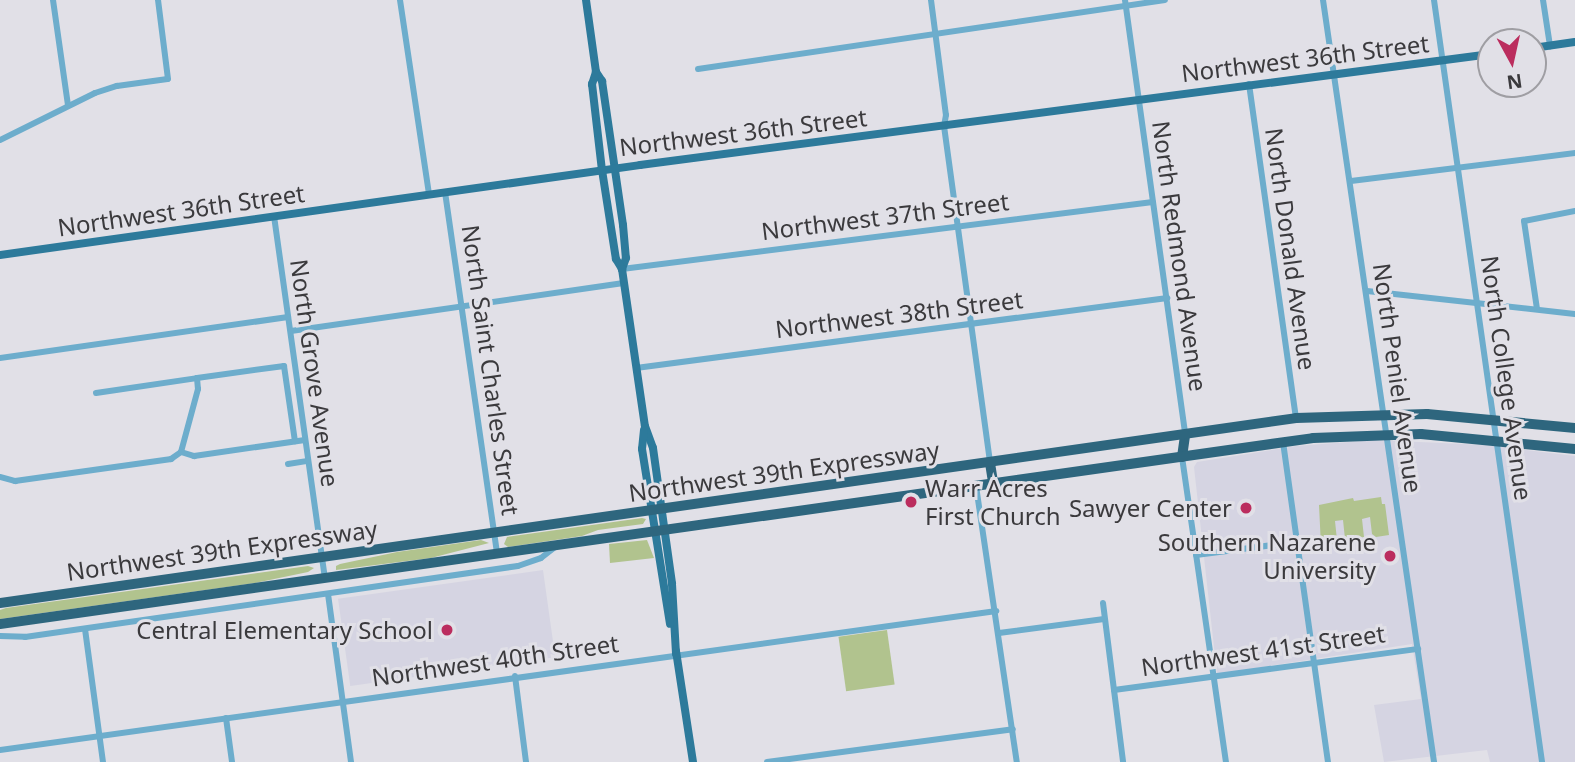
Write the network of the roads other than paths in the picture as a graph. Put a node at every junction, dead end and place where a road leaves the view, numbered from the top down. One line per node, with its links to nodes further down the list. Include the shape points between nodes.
1 (53, 0): 22 (street)
2 (158, 0): 22 (street, via 168,79 117,86)
3 (400, 0): 31 (street)
4 (586, 0): 18 (main road)
5 (931, 0): 11 (street)
6 (1165, 0): 10 (street)
7 (1323, 0): 19 (street, North Peniel Avenue)
8 (1434, 0): 16 (street, North College Avenue)
9 (1543, 0): 14 (street)
10 (1126, 2): 11 (street); 21 (street, North Redmond Avenue)
11 (935, 32): 17 (street); 23 (street)
12 (1575, 42): 14 (main road)
13 (1547, 46): 14 (main road)
14 (1550, 46)
15 (1477, 56): 16 (main road, Northwest 36th Street)
16 (1442, 60): 19 (main road, Northwest 36th Street); 27 (street, North College Avenue)
17 (698, 69)
18 (596, 72): 26 (main road, via 602,81); 28 (main road, via 592,83)
19 (1336, 74): 20 (main road, Northwest 36th Street); 29 (street, North Peniel Avenue)
20 (1249, 84): 21 (main road, Northwest 36th Street); 55 (street, North Donald Avenue)
21 (1139, 99): 23 (main road, Northwest 36th Street); 32 (street, North Redmond Avenue)
22 (68, 104): 24 (street)
23 (944, 126): 26 (main road, Northwest 36th Street); 35 (street)
24 (0, 140)
25 (1575, 153): 27 (street)
26 (615, 168): 28 (main road, Northwest 36th Street); 37 (main road, via 626,258)
27 (1458, 169): 29 (street); 41 (street, North College Avenue)
28 (602, 170): 30 (main road, Northwest 36th Street); 37 (main road)
29 (1351, 181): 39 (street, North Peniel Avenue)
30 (445, 192): 31 (main road, Northwest 36th Street); 42 (street, North Saint Charles Street)
31 (429, 194): 34 (main road, Northwest 36th Street)
32 (1153, 202): 35 (street, Northwest 37th Street); 40 (street, North Redmond Avenue)
33 (1575, 211): 43 (street, via 1524,220)
34 (274, 216): 36 (main road, Northwest 36th Street); 45 (street, North Grove Avenue)
35 (958, 226): 37 (street, Northwest 37th Street); 46 (street)
36 (0, 255)
37 (622, 269): 38 (main road)
38 (624, 283): 42 (street); 51 (main road)
39 (1367, 291): 41 (street); 54 (street, North Peniel Avenue)
40 (1167, 299): 46 (street, Northwest 38th Street); 60 (street, North Redmond Avenue)
41 (1477, 303): 43 (street); 56 (street, North College Avenue)
42 (462, 305): 47 (street); 80 (street, North Saint Charles Street)
43 (1537, 309): 44 (street)
44 (1575, 314)
45 (288, 317): 47 (street, North Grove Avenue); 48 (street)
46 (971, 324): 51 (street, Northwest 38th Street); 70 (street)
47 (291, 331): 49 (street, North Grove Avenue)
48 (0, 358)
49 (295, 364): 50 (street); 61 (street, North Grove Avenue)
50 (284, 366): 52 (street); 63 (street)
51 (636, 368): 57 (main road)
52 (197, 378): 53 (street); 67 (street)
53 (96, 393)
54 (1384, 413): 55 (highway, Northwest 39th Expressway); 56 (highway, Northwest 39th Expressway); 59 (street, North Peniel Avenue)
55 (1296, 418): 60 (highway, Northwest 39th Expressway)
56 (1493, 419): 58 (highway, Northwest 39th Expressway); 62 (street, North College Avenue)
57 (645, 426): 77 (main road); 78 (main road, via 642,449)
58 (1575, 428)
59 (1387, 434): 62 (highway, Northwest 39th Expressway); 64 (highway, Northwest 39th Expressway); 96 (street, North Peniel Avenue)
60 (1185, 435): 66 (highway, Northwest 39th Expressway); 68 (highway)
61 (305, 440): 63 (street); 69 (street, North Grove Avenue)
62 (1496, 440): 65 (highway, Northwest 39th Expressway); 118 (street, North College Avenue)
63 (295, 441): 67 (street, via 194,456)
64 (1283, 442): 68 (highway, Northwest 39th Expressway); 81 (street)
65 (1575, 449)
66 (1081, 450): 70 (highway, Northwest 39th Expressway); 73 (highway)
67 (181, 452): 74 (street, via 171,459 15,481)
68 (1182, 457): 73 (highway, Northwest 39th Expressway); 84 (street)
69 (308, 461): 71 (street); 85 (street, North Grove Avenue)
70 (990, 463): 72 (highway, Northwest 39th Expressway); 75 (highway)
71 (288, 464)
72 (974, 465): 76 (highway); 77 (highway, Northwest 39th Expressway)
73 (1084, 470): 75 (highway, Northwest 39th Expressway)
74 (0, 477)
75 (993, 484): 76 (highway, Northwest 39th Expressway)
76 (976, 486): 79 (highway, Northwest 39th Expressway); 90 (street)
77 (662, 509): 78 (highway, Northwest 39th Expressway); 79 (main road)
78 (651, 511): 79 (main road); 80 (highway, Northwest 39th Expressway)
79 (659, 531): 82 (highway, Northwest 39th Expressway); 97 (main road)
80 (495, 533): 83 (street, North Saint Charles Street); 85 (highway, Northwest 39th Expressway)
81 (1296, 542): 84 (street); 98 (street)
82 (557, 545): 83 (highway, Northwest 39th Expressway); 87 (street, Northwest 39th Expressway, via 541,558 518,566)
83 (497, 554): 86 (highway, Northwest 39th Expressway)
84 (1196, 555): 100 (street)
85 (323, 557): 86 (street, North Grove Avenue); 88 (highway, Northwest 39th Expressway)
86 (325, 577): 92 (highway, Northwest 39th Expressway)
87 (328, 594): 93 (street, Northwest 39th Expressway); 102 (street)
88 (0, 603)
89 (1102, 603): 91 (street)
90 (996, 611): 94 (street); 97 (street, Northwest 40th Street)
91 (1104, 620): 94 (street); 101 (street)
92 (0, 624)
93 (85, 629): 95 (street, Northwest 39th Expressway, via 25,638); 105 (street)
94 (999, 633): 104 (street)
95 (0, 636)
96 (1418, 649): 98 (street, Northwest 41st Street); 117 (street, North Peniel Avenue)
97 (677, 653): 99 (street, Northwest 40th Street); 111 (main road)
98 (1314, 663): 100 (street, Northwest 41st Street); 116 (street)
99 (514, 676): 102 (street, Northwest 40th Street); 110 (street)
100 (1214, 677): 101 (street, Northwest 41st Street); 115 (street)
101 (1114, 690): 114 (street)
102 (343, 701): 103 (street, Northwest 40th Street); 109 (street)
103 (226, 718): 105 (street, Northwest 40th Street); 108 (street)
104 (1013, 730): 112 (street); 113 (street)
105 (99, 736): 106 (street, Northwest 40th Street); 107 (street)
106 (0, 750)
107 (103, 762)
108 (232, 762)
109 (351, 762)
110 (526, 762)
111 (693, 762)
112 (767, 762)
113 (1017, 762)
114 (1123, 762)
115 (1226, 762)
116 (1328, 762)
117 (1434, 762)
118 (1542, 762)

